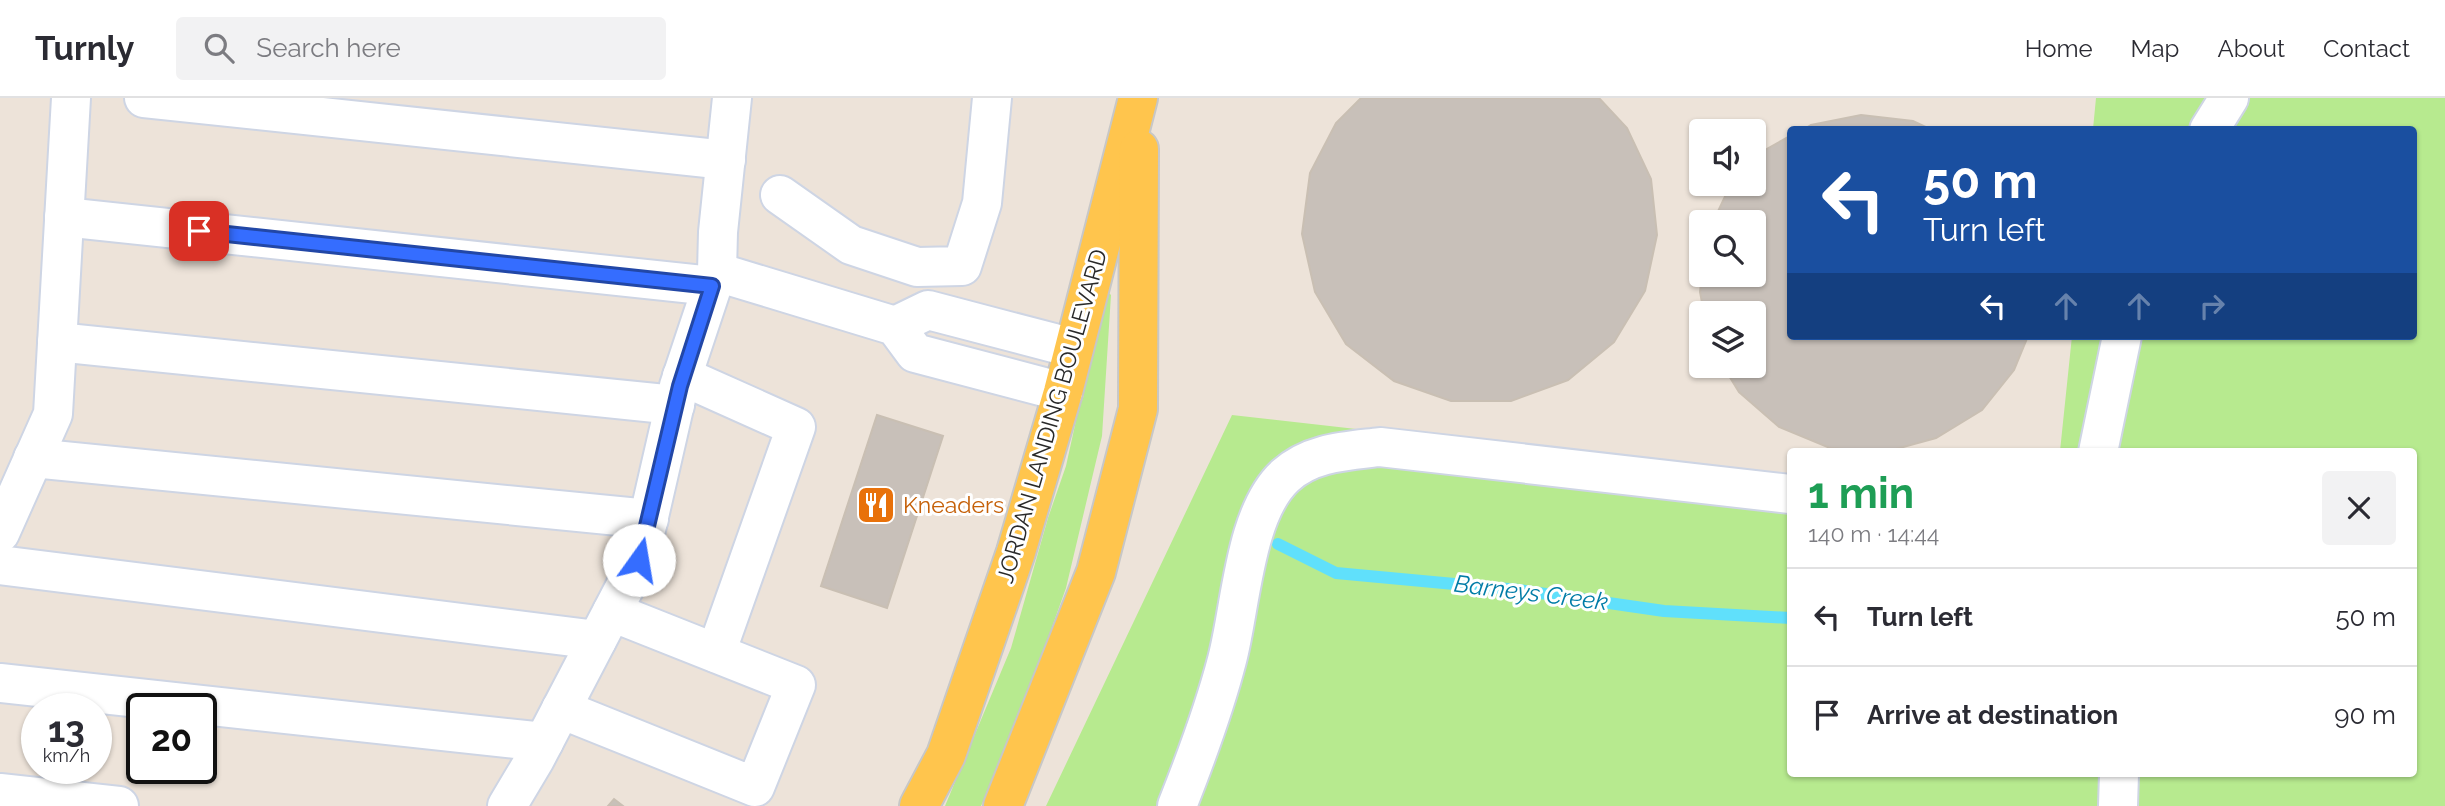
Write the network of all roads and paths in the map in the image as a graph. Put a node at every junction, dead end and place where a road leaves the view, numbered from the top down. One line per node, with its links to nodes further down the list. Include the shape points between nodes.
1 (71, 98): 10 (street)
2 (144, 98): 8 (street)
3 (732, 98): 8 (street)
4 (992, 98): 9 (street, via 982,203 962,266 917,267 851,245)
5 (1138, 98): 15 (main road, JORDAN LANDING BOULEVARD); 33 (main road, JORDAN LANDING BOULEVARD, via 1138,409 1097,572)
6 (2230, 98): 7 (street)
7 (2212, 126)
8 (726, 160): 11 (street)
9 (780, 195)
10 (64, 217): 11 (street); 14 (street)
11 (715, 279): 12 (street); 16 (street)
12 (895, 326): 15 (street, via 928,310); 17 (street, via 915,353)
13 (2121, 340): 18 (street)
14 (57, 342): 16 (street); 19 (street, via 53,414)
15 (1073, 348): 17 (main road, JORDAN LANDING BOULEVARD)
16 (679, 391): 21 (street); 25 (street, via 796,427)
17 (1063, 392): 32 (main road, JORDAN LANDING BOULEVARD, via 1016,552 946,755)
18 (2099, 448)
19 (33, 458): 21 (street); 22 (street)
20 (1787, 494): 34 (street, via 1380,447 1326,453 1287,474 1270,493 1253,534 1214,704)
21 (649, 519): 24 (street, via 639,560)
22 (0, 533)
23 (0, 565): 24 (street)
24 (605, 626): 25 (street); 27 (street)
25 (716, 653): 27 (street, via 796,685 755,787)
26 (0, 683): 27 (street)
27 (552, 725): 31 (street)
28 (2119, 777): 35 (street)
29 (0, 793): 30 (street)
30 (119, 806)
31 (507, 806)
32 (919, 806)
33 (1003, 806)
34 (1177, 806)
35 (2118, 806)

